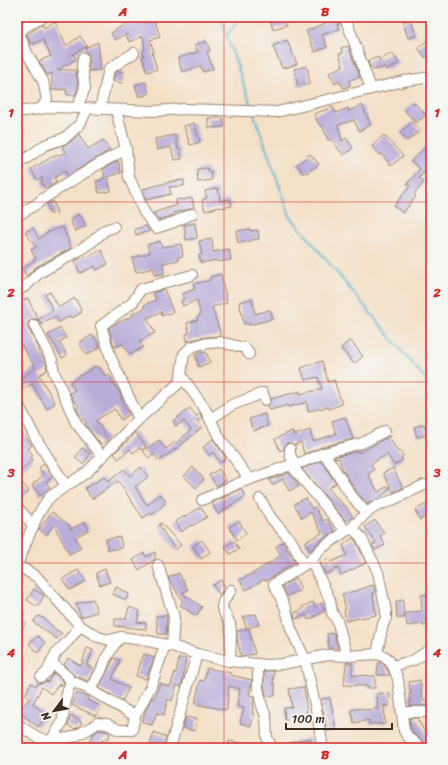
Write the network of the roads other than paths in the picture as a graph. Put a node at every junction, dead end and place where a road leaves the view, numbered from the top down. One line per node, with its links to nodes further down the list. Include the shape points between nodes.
1 (41, 17): 7 (street, via 19,33 43,81 47,99)
2 (345, 17): 6 (street, via 370,86)
3 (134, 53): 9 (street, via 109,69)
4 (83, 58): 8 (street, via 85,88)
5 (431, 77): 6 (street)
6 (368, 90): 10 (street, via 277,112)
7 (42, 108): 8 (street); 11 (street)
8 (82, 108): 9 (street); 13 (street, via 80,124 65,138 45,145 27,158)
9 (100, 109): 10 (street)
10 (116, 110): 12 (street)
11 (17, 112)
12 (126, 150): 14 (street, via 129,177 144,212 156,228); 15 (street)
13 (17, 161)
14 (192, 214)
15 (17, 216)
16 (114, 227): 18 (street, via 105,230 81,249 38,273 26,286)
17 (192, 275): 24 (street, via 141,289 133,302 101,326 111,358)
18 (17, 291)
19 (34, 326): 29 (street, via 52,360 54,372 76,423)
20 (249, 354): 21 (street, via 245,348 220,342 196,345 184,354)
21 (181, 375): 24 (street, via 180,382); 25 (street)
22 (265, 400): 25 (street, via 263,393 232,405)
23 (17, 402): 33 (street, via 35,437)
24 (139, 419): 29 (street)
25 (210, 419): 31 (street, via 219,437)
26 (385, 431): 28 (street, via 362,443)
27 (290, 449): 30 (street)
28 (324, 453): 30 (street); 37 (street, via 351,496)
29 (102, 456): 33 (street, via 87,472)
30 (293, 464): 31 (street); 39 (street)
31 (248, 479): 35 (street)
32 (424, 484): 37 (street)
33 (66, 486): 38 (street, via 46,502)
34 (260, 499): 40 (street, via 271,518)
35 (202, 500)
36 (17, 507): 38 (street)
37 (366, 513): 39 (street)
38 (34, 526): 41 (street)
39 (349, 529): 40 (street); 49 (street, via 361,537 378,572 386,618)
40 (307, 562): 50 (street, via 330,600); 51 (street, via 274,584)
41 (17, 565): 44 (street, via 37,577)
42 (158, 565): 46 (street, via 174,617)
43 (231, 590): 52 (street, via 222,608 230,624)
44 (80, 626): 45 (street, via 98,637 110,640); 53 (street)
45 (121, 637): 46 (street); 58 (street)
46 (168, 645): 48 (street); 61 (street)
47 (431, 649): 55 (street, via 414,660)
48 (197, 654): 52 (street); 64 (street)
49 (378, 654): 50 (street); 55 (street, via 386,657)
50 (347, 656): 51 (street, via 328,655)
51 (305, 659): 54 (street, via 282,664); 66 (street)
52 (230, 661): 54 (street)
53 (51, 662): 56 (street, via 47,672); 57 (street)
54 (258, 664): 65 (street, via 258,688 266,717 267,738)
55 (393, 666): 59 (street, via 398,679)
56 (40, 677)
57 (71, 681): 58 (street); 63 (street, via 64,705 63,720)
58 (89, 690): 61 (street)
59 (402, 712): 60 (street); 67 (street, via 404,731)
60 (431, 712)
61 (135, 716): 63 (street, via 132,730 119,730 107,724 97,723 73,737 59,738)
62 (17, 724): 63 (street)
63 (48, 745)
64 (170, 748)
65 (272, 748)
66 (323, 748)
67 (421, 748)

